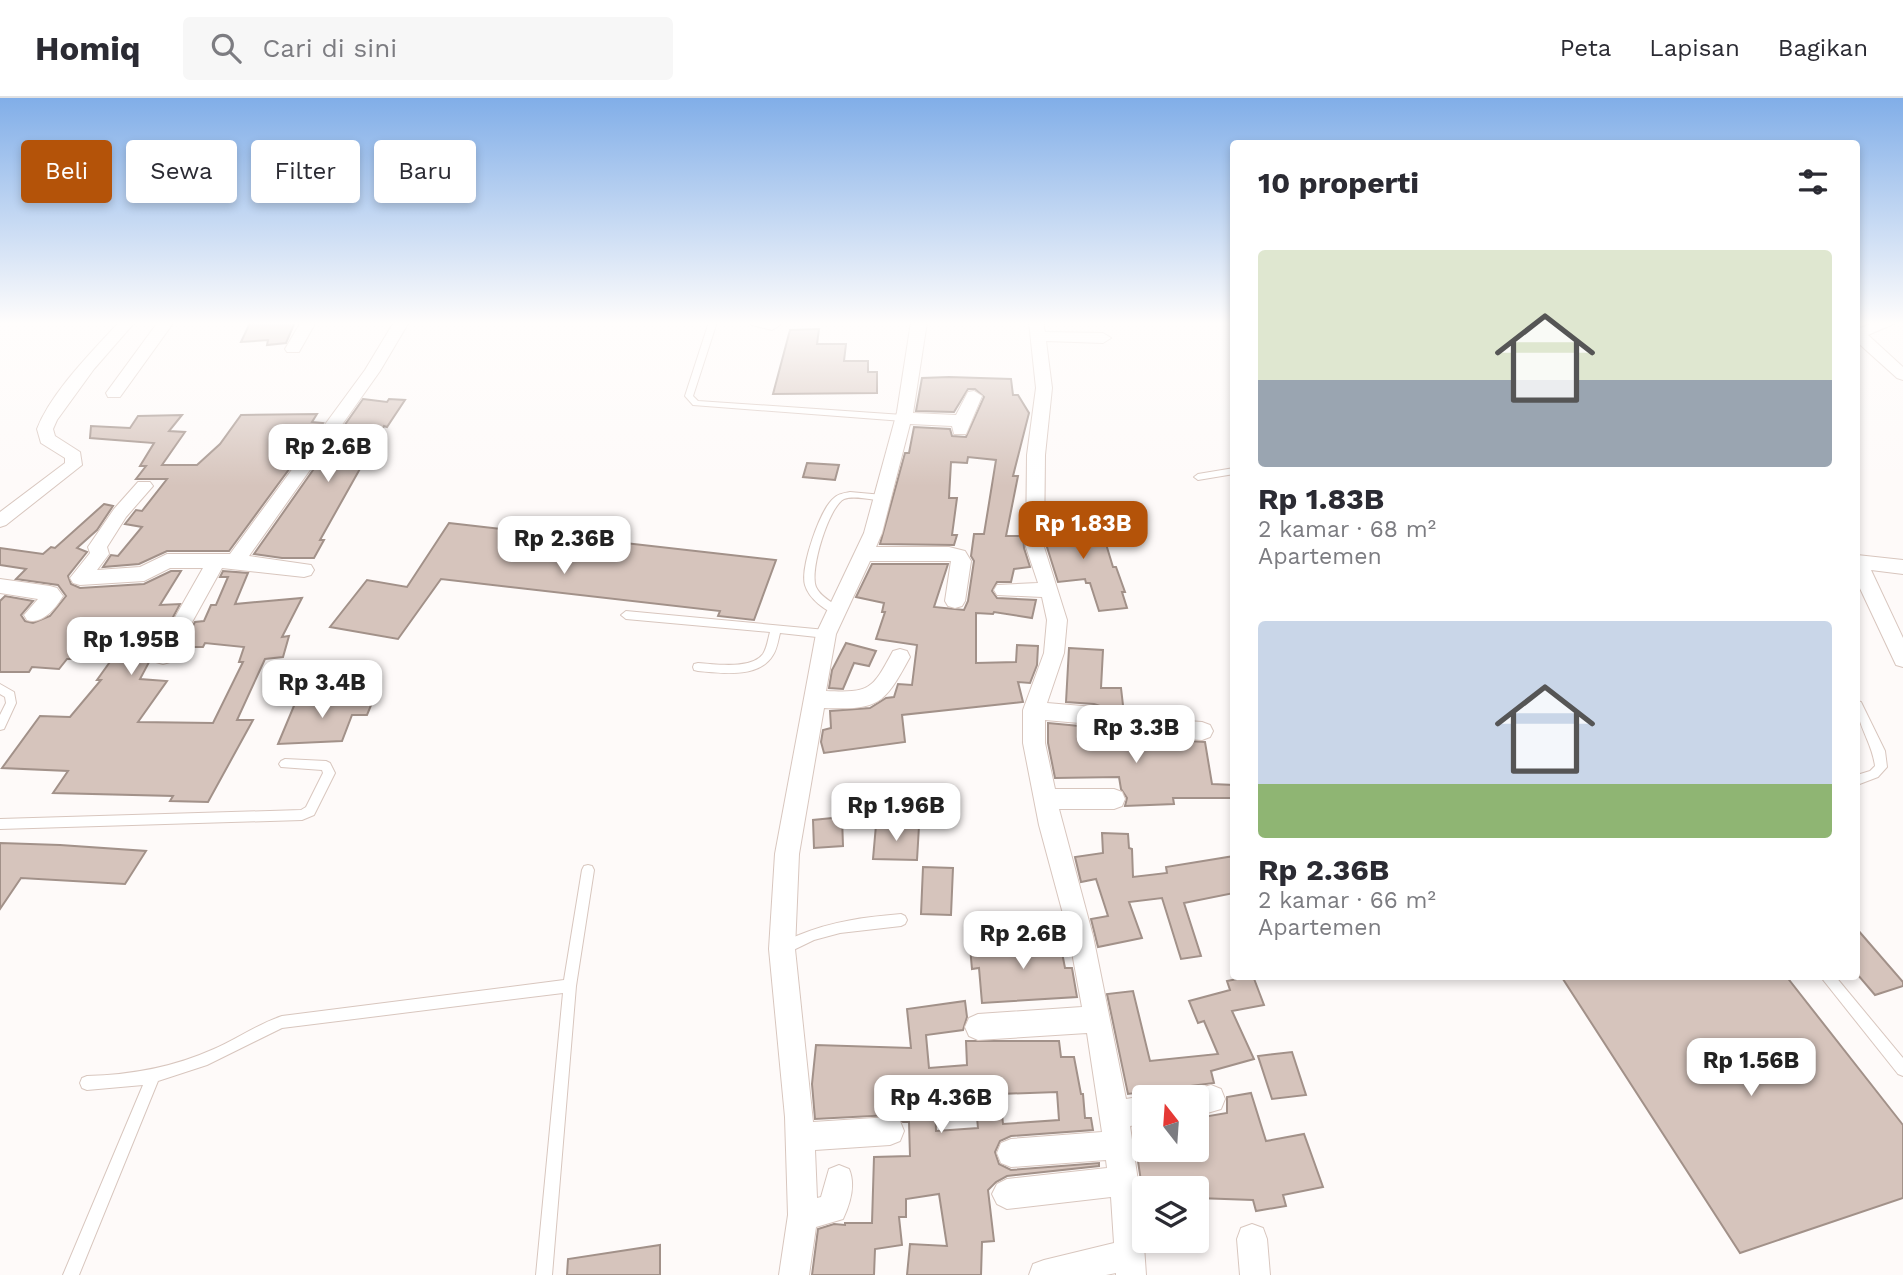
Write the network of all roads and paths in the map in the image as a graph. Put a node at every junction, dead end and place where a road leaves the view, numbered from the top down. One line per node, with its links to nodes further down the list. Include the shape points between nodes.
1 (80, 377): 14 (street, via 47,424 47,439 74,456 73,465)
2 (126, 377): 7 (street)
3 (367, 377): 16 (street)
4 (695, 377): 9 (lane, via 689,396 696,403)
5 (910, 377): 9 (street)
6 (1043, 377): 24 (street, via 1034,533)
7 (114, 393)
8 (974, 396): 9 (street, via 961,426)
9 (903, 418): 13 (street)
10 (1230, 472): 11 (lane)
11 (1198, 477)
12 (144, 486): 21 (street, via 120,513 97,547 100,554)
13 (883, 498): 15 (street); 27 (lane, via 842,496 831,505 809,583 820,600)
14 (0, 521)
15 (866, 554): 26 (street, via 958,556); 27 (street)
16 (225, 561): 20 (street); 21 (street, via 167,561 144,574); 32 (street)
17 (1860, 562): 18 (street)
18 (1903, 567)
19 (1860, 568): 34 (street)
20 (304, 570)
21 (80, 578): 25 (street)
22 (2, 583): 25 (street)
23 (1004, 590): 24 (street)
24 (1050, 590): 38 (street, via 1057,620 1054,653)
25 (53, 596): 28 (street)
26 (955, 601)
27 (837, 611): 31 (street)
28 (34, 615)
29 (626, 615): 30 (lane)
30 (776, 628): 31 (lane); 35 (lane, via 768,655 757,663)
31 (826, 634): 37 (street)
32 (163, 656)
33 (900, 657): 37 (street, via 885,687 870,698)
34 (1903, 659)
35 (698, 667)
36 (0, 688): 40 (lane, via 9,695 10,703)
37 (814, 699): 49 (street, via 787,854)
38 (1034, 710): 41 (street, via 1094,716 1113,724); 44 (street, via 1034,743)
39 (1860, 711): 43 (lane, via 1879,751 1881,767)
40 (1, 724)
41 (1202, 731)
42 (285, 764): 46 (lane, via 328,769 310,811 302,815)
43 (1860, 779)
44 (1046, 799): 45 (street); 52 (street)
45 (1114, 799)
46 (0, 824)
47 (588, 870): 51 (lane)
48 (901, 920): 49 (lane, via 827,928)
49 (782, 949): 60 (street)
50 (1829, 980): 54 (lane)
51 (570, 986): 55 (lane, via 282,1022 240,1044); 70 (lane)
52 (1097, 1019): 53 (street); 58 (street)
53 (978, 1027)
54 (1903, 1069)
55 (153, 1077): 56 (lane); 69 (lane)
56 (87, 1083)
57 (1132, 1112): 58 (street)
58 (1114, 1115): 61 (street)
59 (890, 1131): 60 (street)
60 (800, 1138): 66 (street)
61 (1118, 1145): 62 (street); 64 (street)
62 (1011, 1153)
63 (839, 1179): 66 (street, via 833,1209)
64 (1123, 1181): 65 (street); 68 (street)
65 (1007, 1194)
66 (803, 1215): 71 (street)
67 (1252, 1240): 73 (street)
68 (1130, 1264): 72 (street)
69 (71, 1275)
70 (544, 1275)
71 (794, 1275)
72 (1044, 1275)
73 (1255, 1275)

